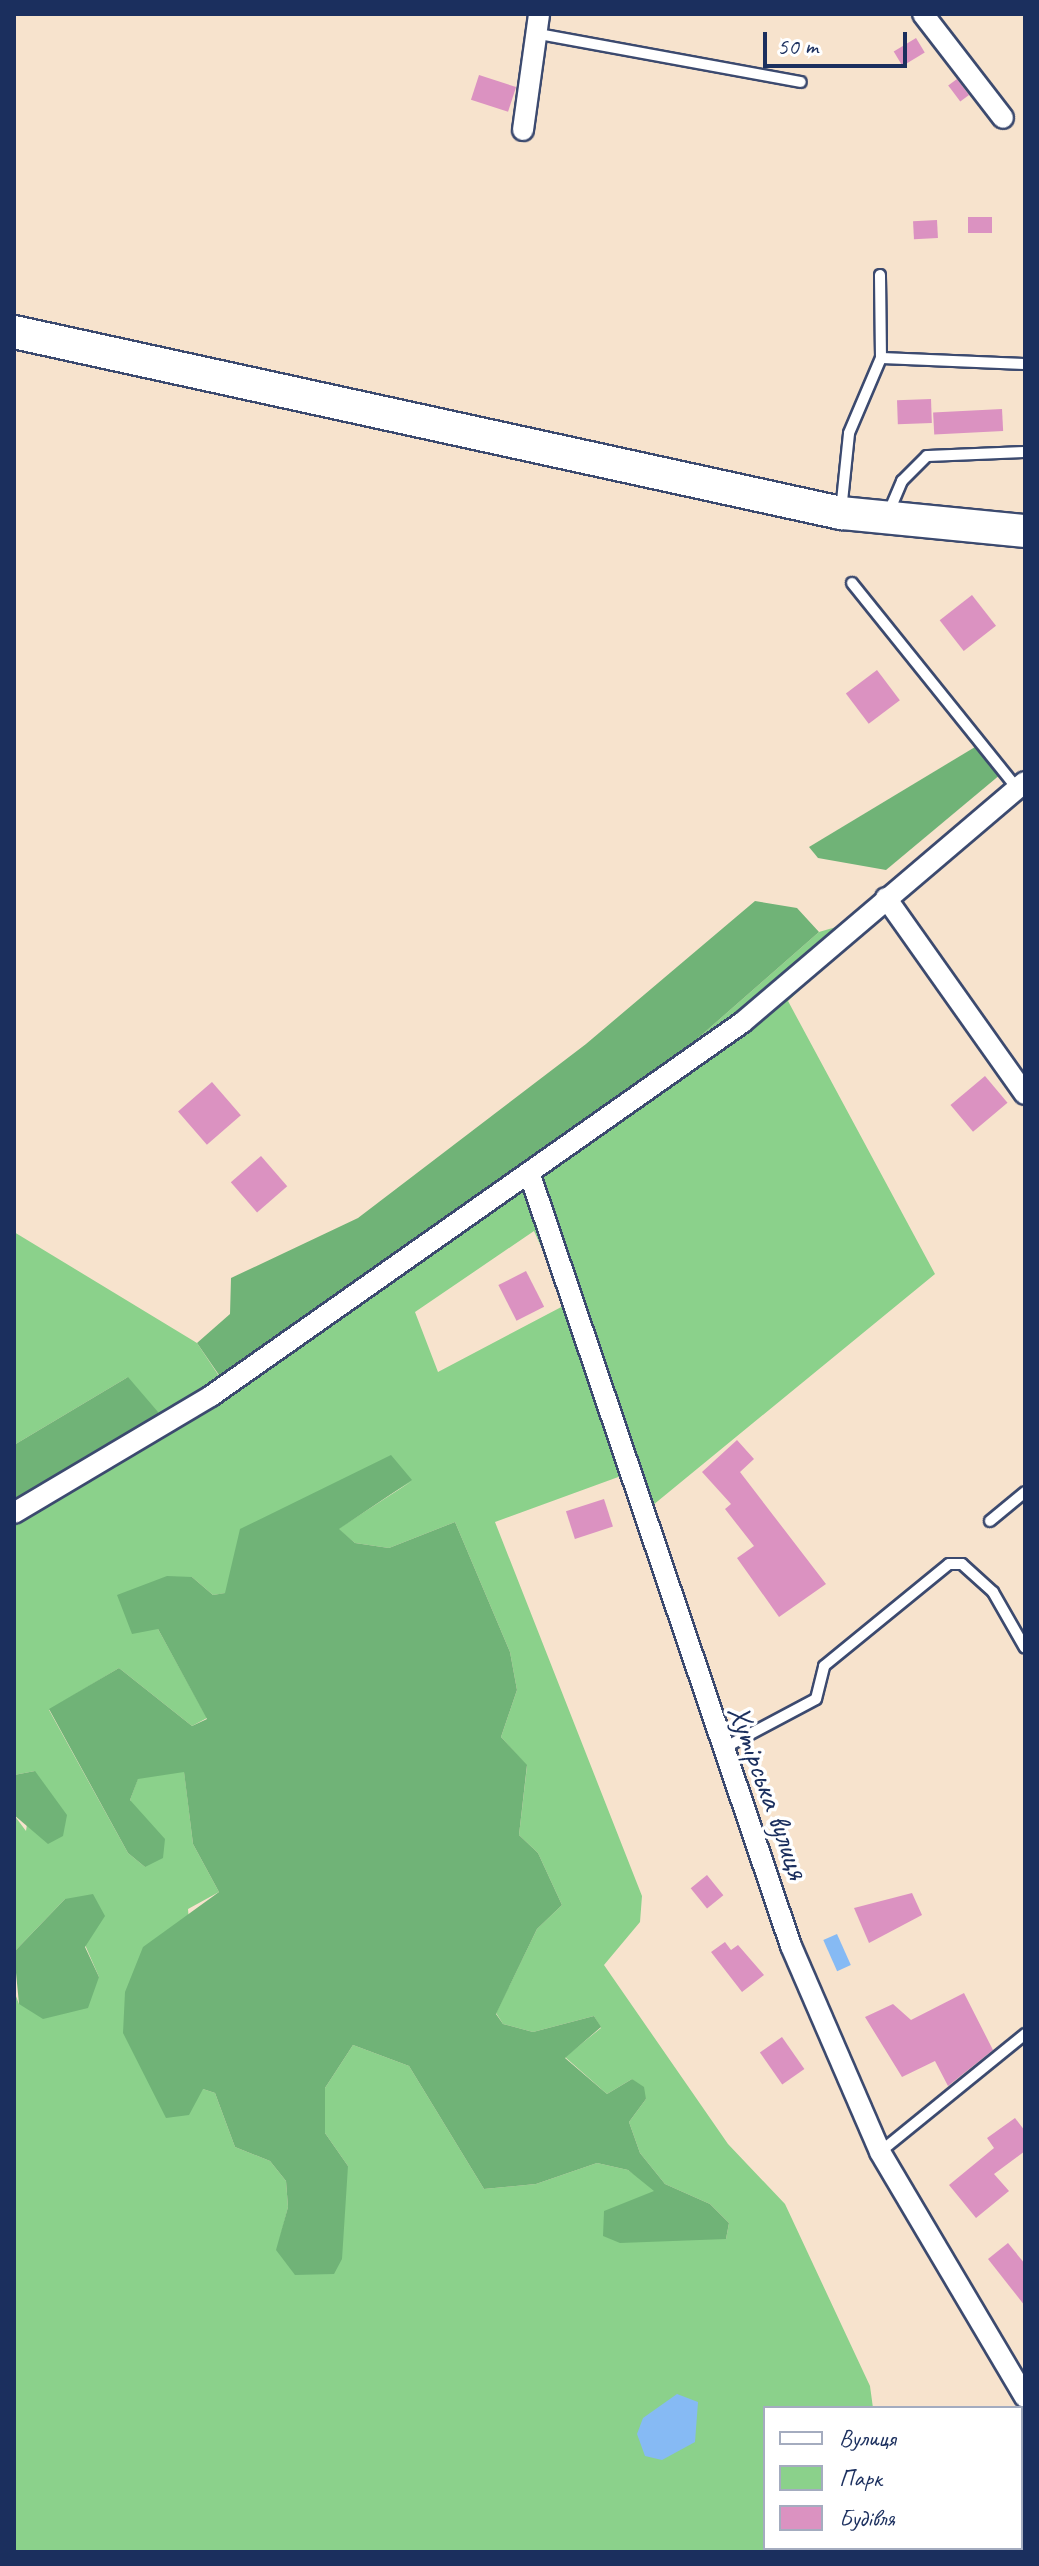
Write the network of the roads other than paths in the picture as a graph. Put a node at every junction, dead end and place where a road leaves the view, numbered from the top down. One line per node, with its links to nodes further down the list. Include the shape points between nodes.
1 (923, 14): 4 (street)
2 (539, 24): 3 (lane); 5 (street)
3 (801, 82)
4 (1003, 118)
5 (523, 130)
6 (880, 275): 8 (lane)
7 (14, 332): 11 (main road)
8 (881, 358): 9 (lane); 11 (lane, via 849,433)
9 (1025, 364)
10 (1025, 452): 12 (lane, via 927,456 902,481)
11 (841, 513): 12 (main road)
12 (886, 518): 13 (main road)
13 (1025, 531)
14 (852, 583): 15 (lane)
15 (1021, 785): 16 (street)
16 (886, 898): 17 (street); 18 (street, via 743,1022)
17 (1025, 1094)
18 (530, 1175): 20 (street, via 211,1396); 23 (street, Хутірська вулиця)
19 (1025, 1492): 21 (lane)
20 (14, 1513)
21 (990, 1521)
22 (1025, 1648): 23 (lane, via 993,1592 962,1564 949,1564 824,1666 816,1699)
23 (720, 1751): 25 (street, Хутірська вулиця, via 791,1946)
24 (1025, 2034): 25 (lane)
25 (880, 2152): 26 (street, Хутірська вулиця)
26 (1019, 2372): 27 (street, Хутірська вулиця)
27 (1025, 2397)

